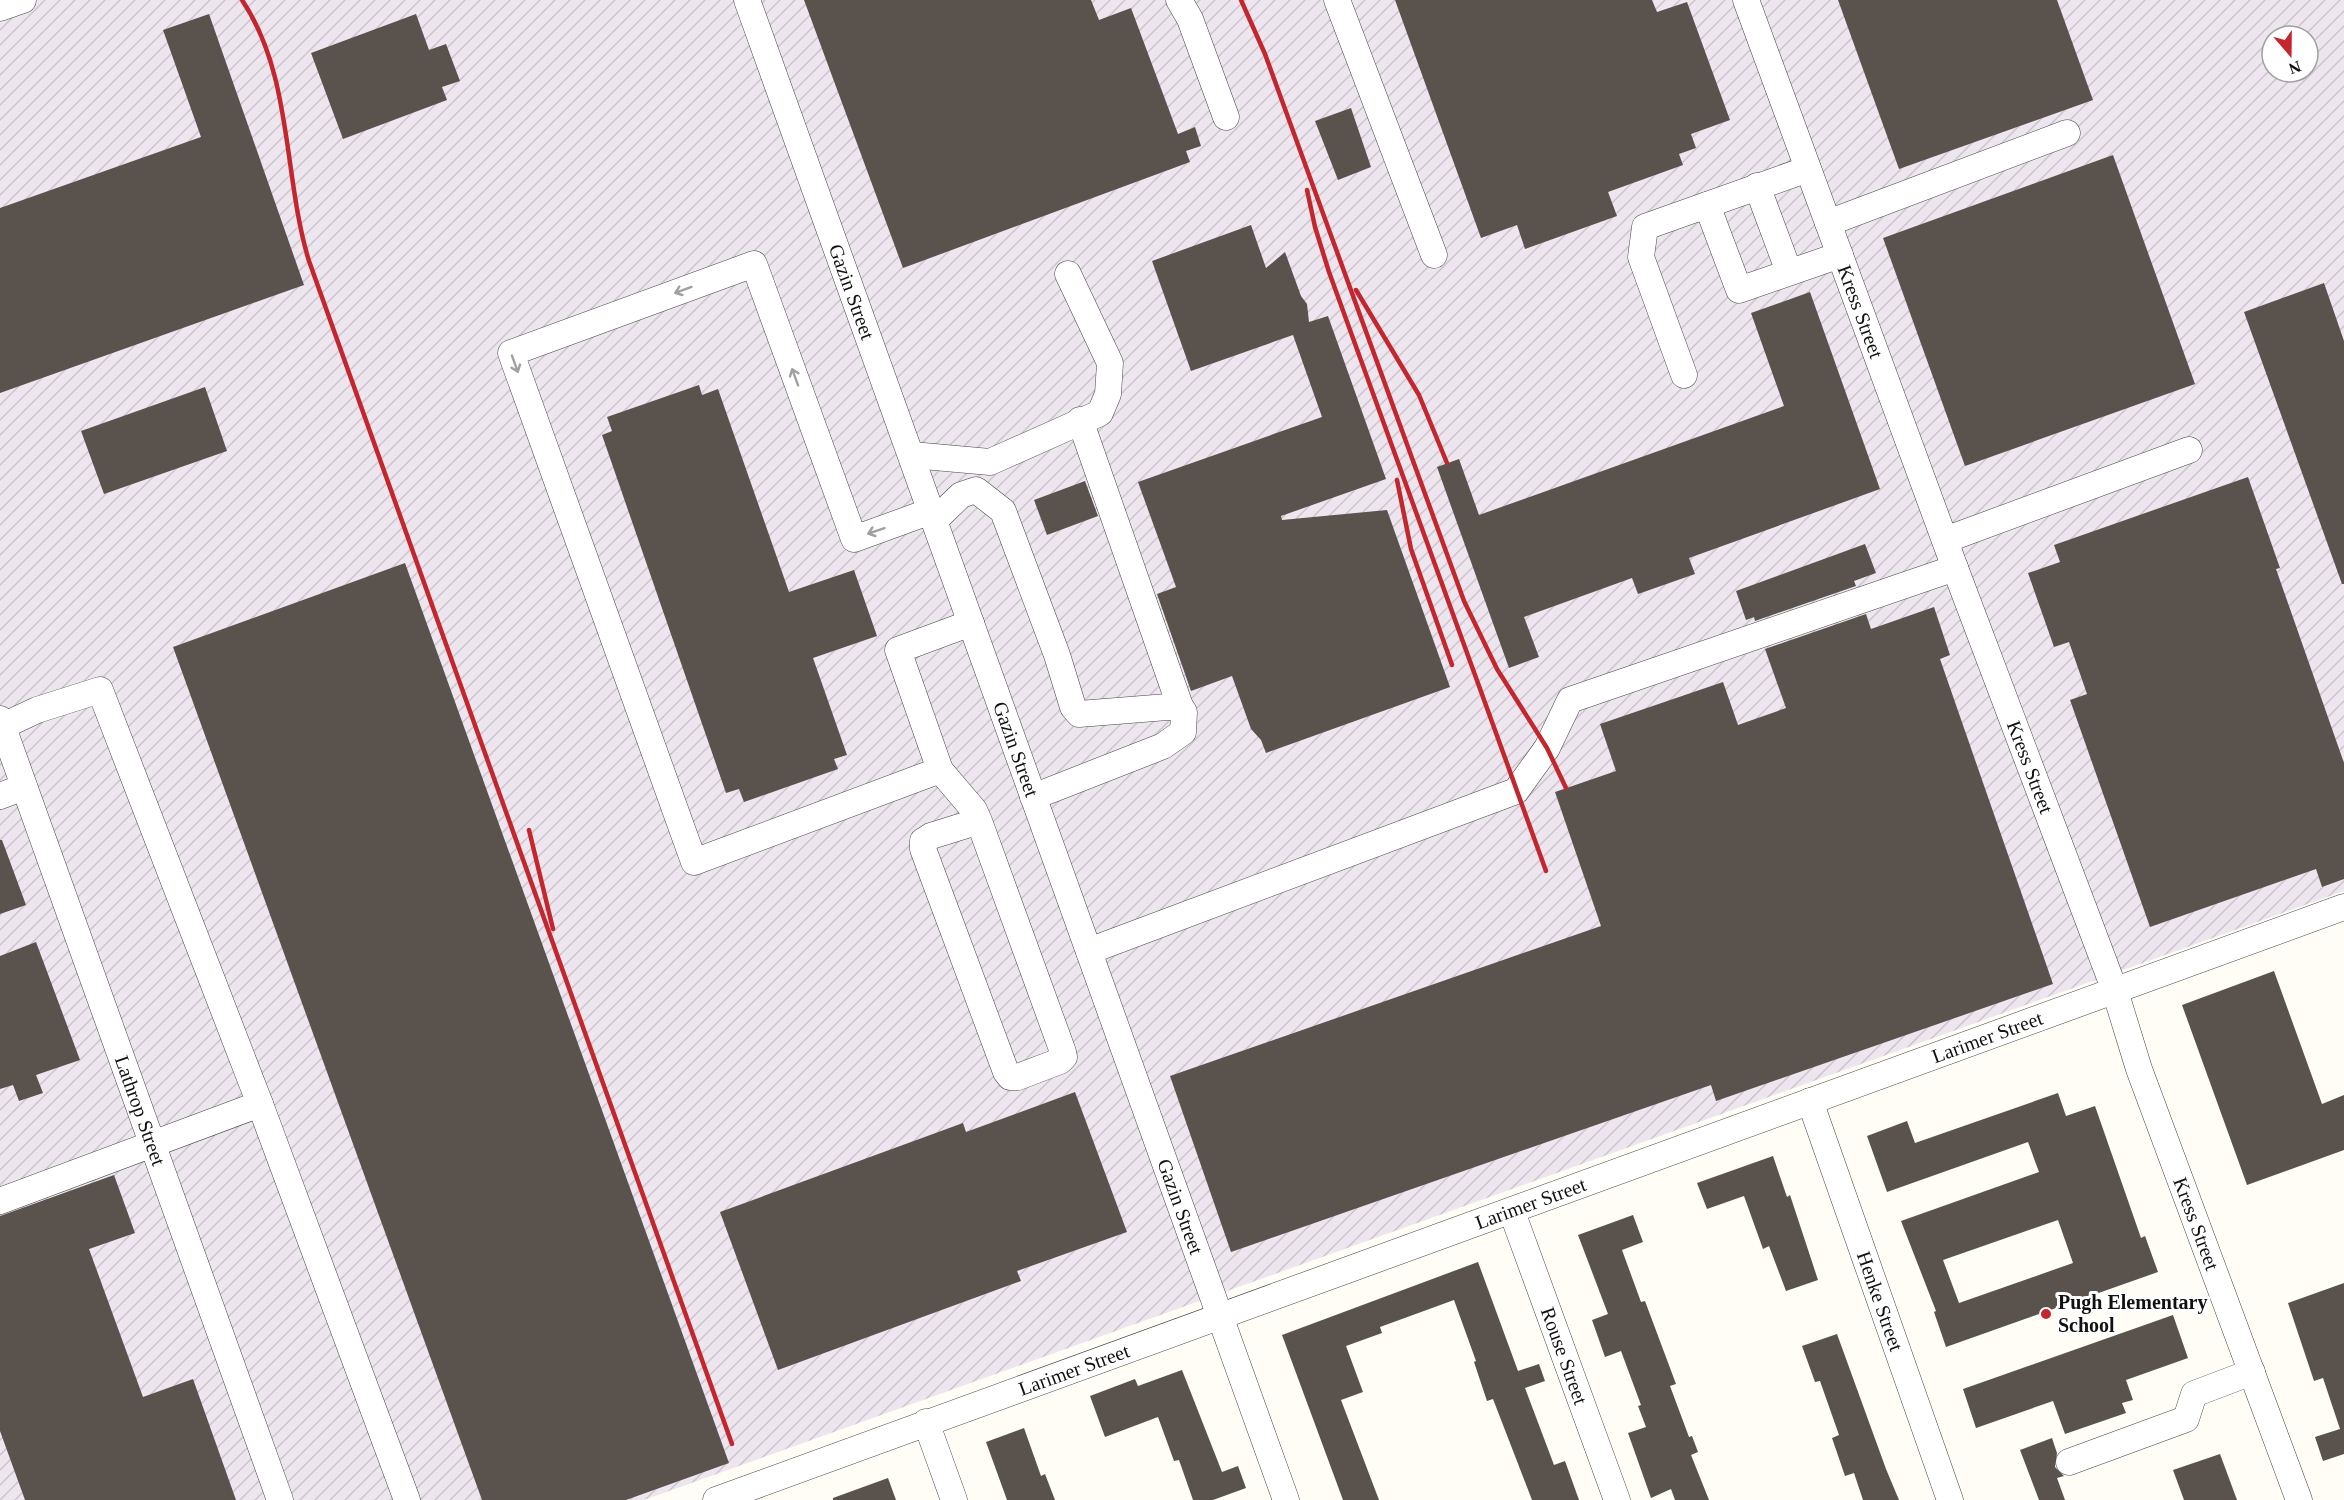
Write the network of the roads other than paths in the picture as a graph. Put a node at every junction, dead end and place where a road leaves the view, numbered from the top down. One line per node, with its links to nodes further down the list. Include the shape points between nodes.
1 (23, 0): 7 (street)
2 (747, 0): 22 (street, Gazin Street)
3 (1179, 0): 9 (street, via 1190,19)
4 (1337, 0): 15 (street)
5 (1746, 0): 8 (street, Kress Street)
6 (1759, 0): 8 (street, Kress Street)
7 (0, 8)
8 (1759, 34): 11 (street, Kress Street)
9 (1226, 117)
10 (2067, 133): 14 (street)
11 (1808, 169): 12 (street); 14 (street, Kress Street)
12 (1757, 186): 13 (street); 17 (street)
13 (1707, 206): 17 (street, via 1739,290); 19 (street, via 1645,227 1641,257)
14 (1828, 223): 16 (street, Kress Street)
15 (1434, 255)
16 (1840, 255): 17 (street); 24 (street, Kress Street)
17 (1789, 272)
18 (1068, 274): 20 (street, via 1110,363 1111,380 1101,413)
19 (1684, 375)
20 (1080, 420): 22 (street, via 990,462); 27 (street)
21 (2189, 450): 24 (street)
22 (912, 455): 23 (street, Gazin Street)
23 (933, 516): 26 (street, Gazin Street); 27 (street, via 961,495 976,490 1003,511 1073,707 1079,714); 29 (street, one-way to 29, via 854,538 754,264 511,353 694,862)
24 (1945, 540): 25 (street, Kress Street)
25 (1955, 568): 35 (street, via 1570,700 1547,748 1516,791); 36 (street, Kress Street)
26 (971, 623): 29 (street, via 898,650); 32 (street, Gazin Street)
27 (1180, 706): 32 (street, via 1184,712 1182,732 1163,746)
28 (1, 722): 30 (street, Lathrop Street); 38 (street, via 100,690)
29 (940, 770): 33 (street)
30 (24, 787): 31 (street); 39 (street, Lathrop Street)
31 (0, 796)
32 (1034, 796): 35 (street, Gazin Street)
33 (980, 821): 33 (street, via 1064,1057 1018,1077 1010,1077 1006,1072 923,849 923,841 931,836)
34 (2344, 907): 36 (street, Larimer Street)
35 (1089, 951): 42 (street, Gazin Street)
36 (2115, 991): 37 (street, Larimer Street); 43 (street, Kress Street, via 2139,1069)
37 (1810, 1101): 41 (street, Larimer Street); 52 (street, Henke Street)
38 (260, 1104): 39 (street); 47 (street)
39 (153, 1145): 40 (street); 46 (street, Lathrop Street)
40 (0, 1201)
41 (1512, 1212): 42 (street, Larimer Street); 51 (street, Rouse Street)
42 (1220, 1316): 44 (street, Larimer Street); 50 (street, Gazin Street)
43 (2252, 1372): 45 (street, via 2194,1394 2186,1419); 53 (street, Kress Street)
44 (926, 1422): 48 (street, Larimer Street); 49 (street)
45 (2069, 1462)
46 (280, 1500)
47 (407, 1500)
48 (716, 1500)
49 (954, 1500)
50 (1286, 1500)
51 (1617, 1500)
52 (1950, 1500)
53 (2299, 1500)

